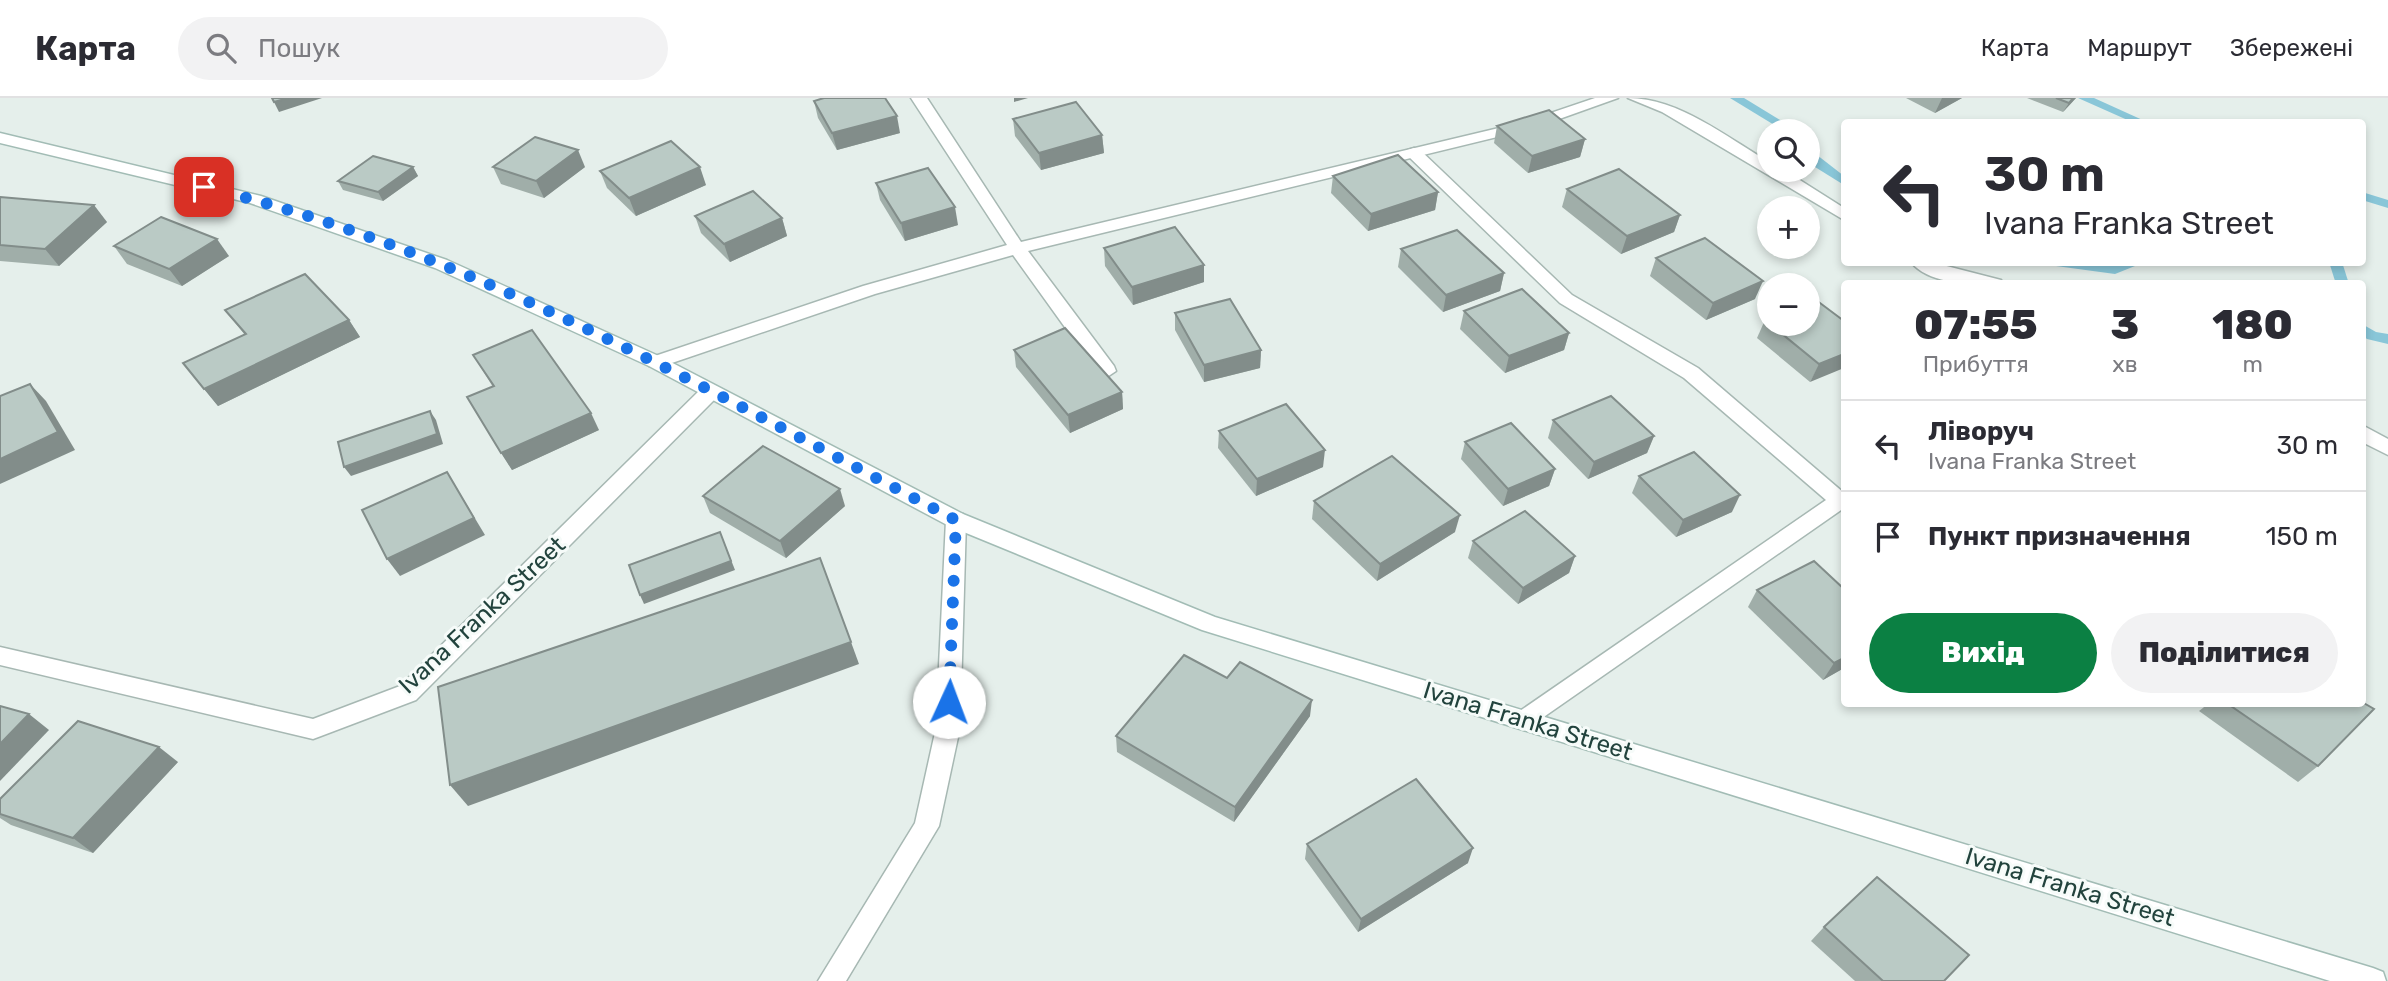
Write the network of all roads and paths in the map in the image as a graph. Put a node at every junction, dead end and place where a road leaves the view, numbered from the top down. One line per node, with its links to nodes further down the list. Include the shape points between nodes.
1 (919, 98): 9 (street)
2 (1610, 98): 5 (street, via 1529,125)
3 (1636, 98): 6 (street, via 1667,109)
4 (0, 138): 12 (street, Ivana Franka Street, via 255,199 441,264)
5 (1414, 153): 9 (street); 19 (street, via 1566,299 1691,373 1840,500)
6 (1757, 161)
7 (1792, 182): 8 (street)
8 (1841, 213)
9 (1017, 248): 12 (street, via 869,290); 13 (street)
10 (1925, 266): 11 (street)
11 (1977, 280)
12 (656, 362): 14 (street, Ivana Franka Street)
13 (1107, 371)
14 (710, 392): 17 (street, Ivana Franka Street); 18 (street, Ivana Franka Street, via 408,693 313,729)
15 (2366, 435): 16 (street)
16 (2388, 449)
17 (956, 520): 19 (street, Ivana Franka Street, via 1210,624); 20 (street, via 948,729 927,826)
18 (0, 656)
19 (1525, 720): 21 (street, Ivana Franka Street)
20 (831, 981)
21 (2373, 981)

